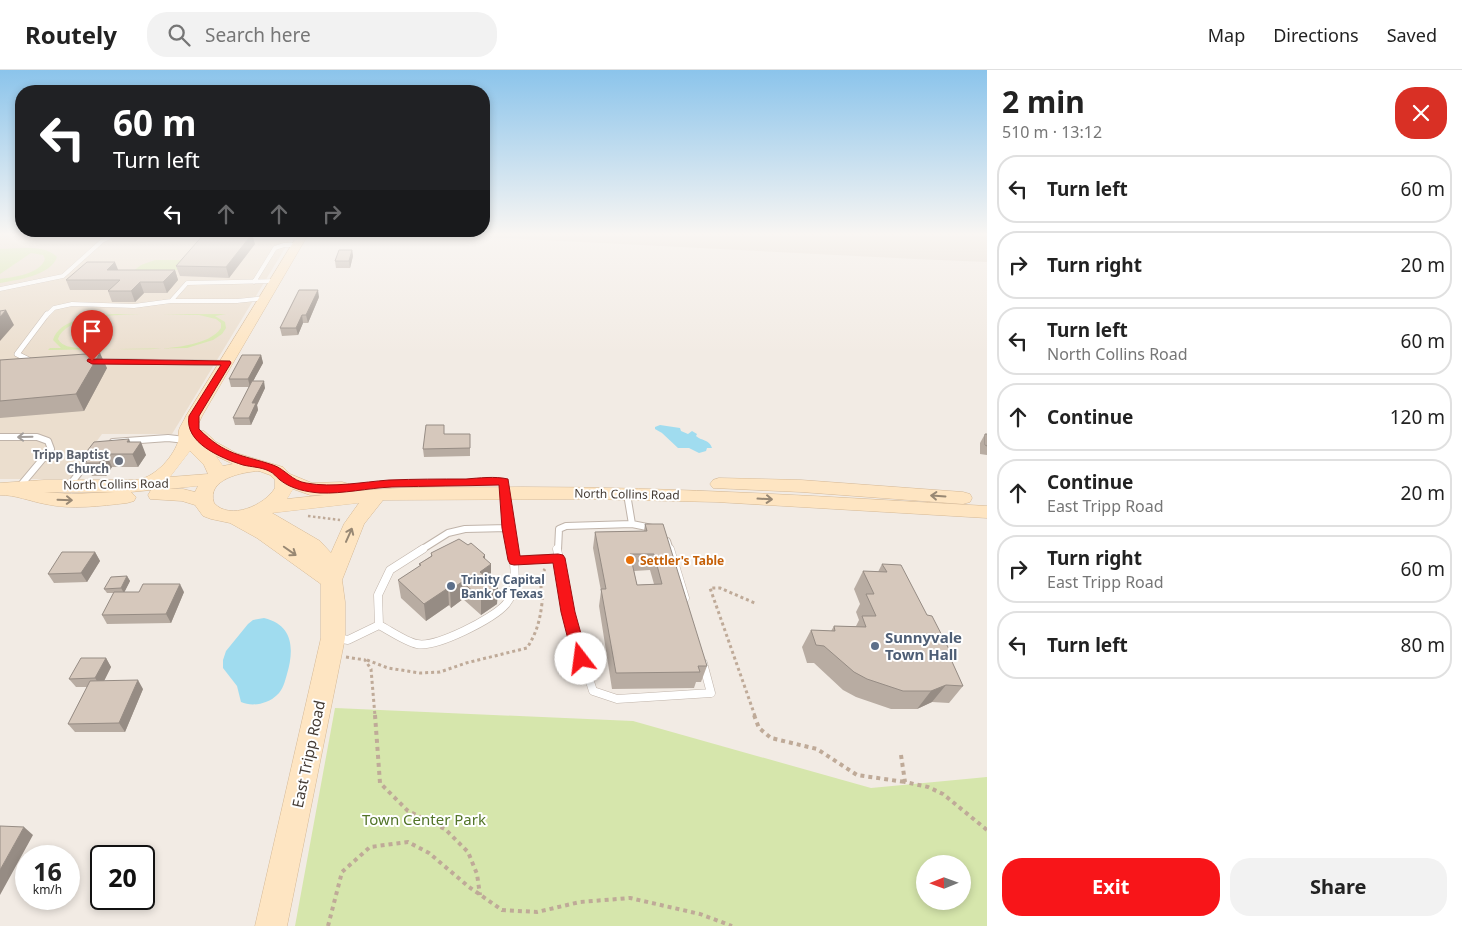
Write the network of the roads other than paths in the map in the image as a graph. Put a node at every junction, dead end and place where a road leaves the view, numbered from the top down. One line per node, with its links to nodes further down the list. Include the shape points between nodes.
1 (68, 273): 6 (lane)
2 (260, 273): 5 (lane)
3 (281, 273): 4 (street)
4 (276, 281): 5 (lane); 7 (street)
5 (254, 282): 8 (lane, via 187,283)
6 (0, 289)
7 (266, 298): 8 (lane); 11 (street)
8 (171, 301): 10 (lane, via 134,306 72,304 54,308 41,320 17,354 32,362)
9 (92, 361): 11 (lane)
10 (42, 362)
11 (227, 363): 12 (street)
12 (194, 416): 14 (street, via 187,431); 17 (street, via 194,430 209,445)
13 (0, 437): 24 (lane, one-way to 13, via 51,449 48,441 37,437)
14 (187, 441): 15 (lane, via 125,439); 18 (street, via 208,459 217,471); 20 (street, via 167,471)
15 (103, 446)
16 (96, 450): 21 (lane)
17 (260, 465): 18 (street, via 236,468); 19 (street, via 279,472)
18 (215, 478): 20 (street, North Collins Road); 27 (street, via 207,486)
19 (284, 478): 22 (street, North Collins Road, via 300,486 321,489 391,484); 29 (street, via 282,493)
20 (147, 485): 21 (street, North Collins Road)
21 (68, 486): 24 (street, North Collins Road)
22 (504, 487): 23 (street, North Collins Road); 25 (street, North Collins Road); 33 (lane)
23 (625, 488): 28 (street, North Collins Road, via 716,496); 32 (lane)
24 (9, 489): 27 (street, North Collins Road, one-way to 27, via 45,499 78,501 164,494)
25 (376, 496): 29 (street, North Collins Road); 36 (street, one-way to 25, via 354,523 367,503)
26 (987, 500): 28 (street, North Collins Road, one-way to 28)
27 (202, 501): 31 (street, via 212,513)
28 (915, 501): 30 (street, North Collins Road)
29 (265, 509): 31 (street); 36 (street, East Tripp Road, via 263,517 270,523 315,547 324,557)
30 (987, 512)
31 (233, 517): 36 (street, one-way to 36, via 294,553)
32 (632, 524): 34 (lane, via 566,526 559,529); 37 (lane, via 654,529 666,537)
33 (508, 528): 35 (lane); 38 (lane, via 465,529 448,533 390,570 378,595)
34 (558, 558): 35 (lane); 40 (lane, via 568,612 593,691 617,699 711,693)
35 (514, 560): 38 (lane, via 515,584 506,604 483,621 442,641 417,644)
36 (330, 580): 39 (street, East Tripp Road)
37 (689, 609)
38 (379, 624): 39 (lane)
39 (338, 644): 41 (street, East Tripp Road)
40 (700, 652)
41 (271, 926)

